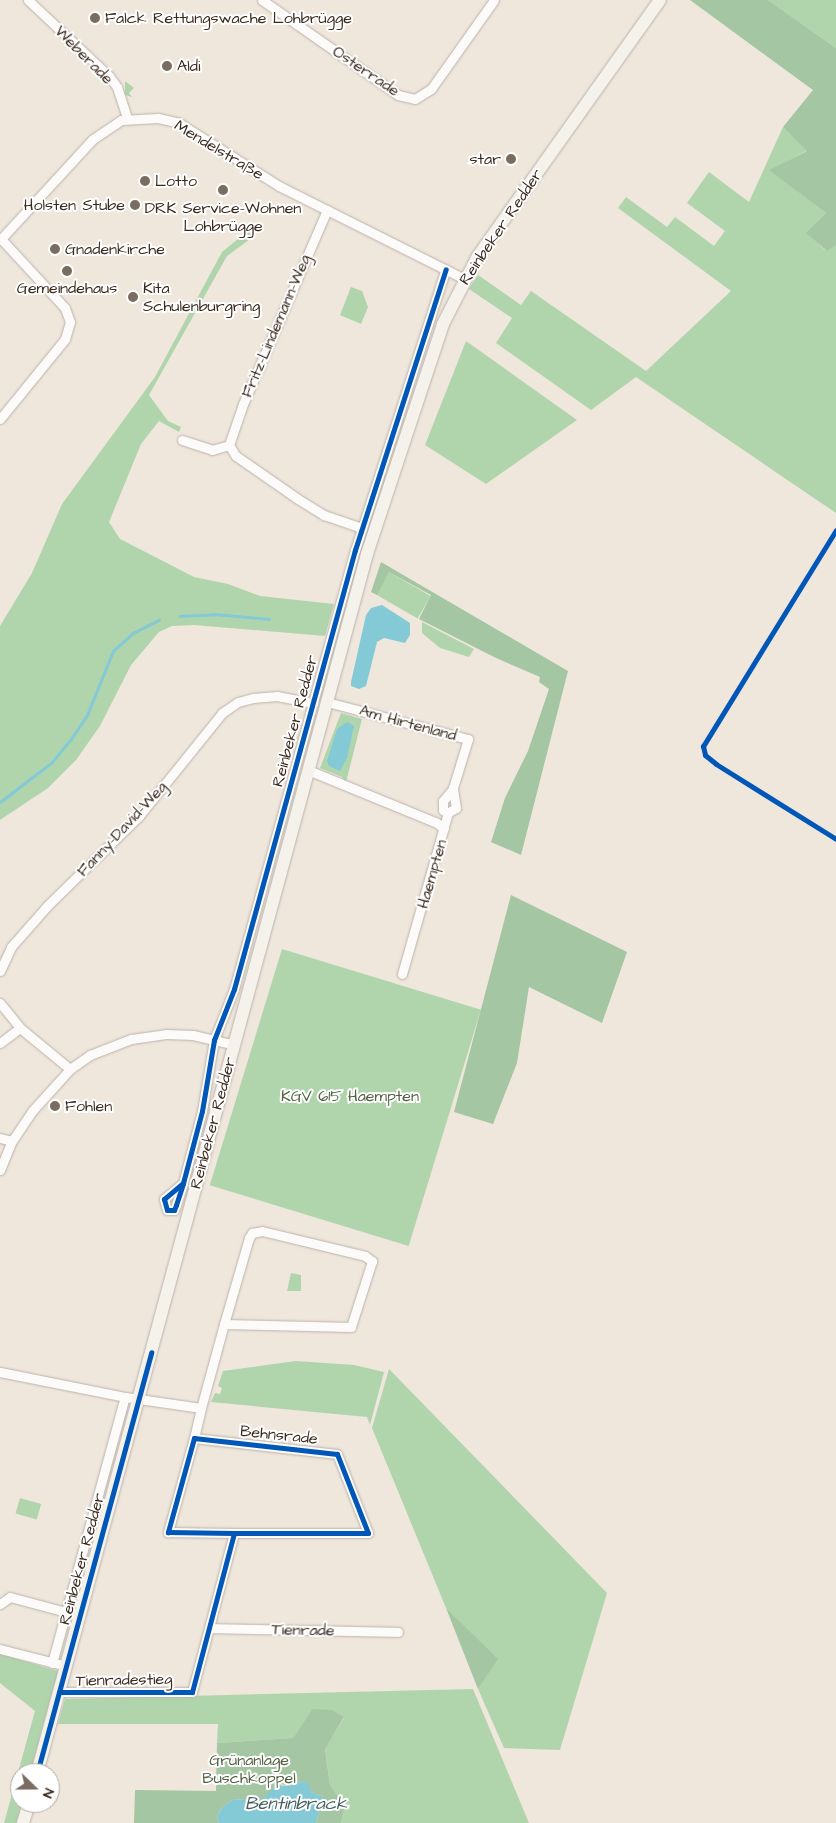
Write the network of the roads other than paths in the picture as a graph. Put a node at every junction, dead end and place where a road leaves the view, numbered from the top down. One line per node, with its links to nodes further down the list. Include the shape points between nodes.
1 (28, 0): 5 (street, Weberade, via 109,76 117,87)
2 (262, 0): 3 (street, Osterrade, via 398,95 415,98 431,88)
3 (494, 0)
4 (660, 0): 9 (main road, Reinbeker Redder)
5 (127, 118): 6 (street, Mendelstraße, via 158,118 179,124 279,186); 7 (street, via 93,139)
6 (327, 210): 8 (street, Mendelstraße); 12 (street, Fritz-Lindemann-Weg, via 243,404)
7 (1, 240): 10 (street, via 65,308 70,322 65,339)
8 (446, 269): 9 (street, Mendelstraße); 13 (street, Reinbeker Redder)
9 (465, 279): 14 (main road, Reinbeker Redder, via 444,324 366,554)
10 (0, 419)
11 (182, 440): 12 (street, via 212,450)
12 (229, 445): 13 (street, via 236,456 298,499 324,515)
13 (362, 528): 15 (street, Reinbeker Redder)
14 (327, 702): 16 (main road, Reinbeker Redder); 17 (street, Am Hirtenland, via 468,739 453,788 442,806 448,813)
15 (313, 703): 18 (street, Fanny-David-Weg, via 277,696 253,698 238,702 222,713 139,816 47,906 11,947); 22 (street, Reinbeker Redder, via 234,989)
16 (308, 770): 17 (street, Haempten, via 437,823); 24 (main road, Reinbeker Redder)
17 (444, 829): 19 (street, Haempten)
18 (0, 971)
19 (402, 974)
20 (0, 1003): 21 (street)
21 (20, 1028): 23 (street); 25 (street)
22 (214, 1040): 24 (street); 25 (street, via 180,1034 132,1039 108,1046); 29 (street, Reinbeker Redder, via 202,1111)
23 (0, 1043)
24 (235, 1045): 33 (main road, Reinbeker Redder)
25 (70, 1069): 27 (street, via 33,1110)
26 (0, 1138): 27 (street)
27 (12, 1141): 28 (street)
28 (0, 1170)
29 (182, 1183)
30 (224, 1324): 30 (street, Behnsrade, via 249,1238 254,1231 365,1256 372,1262 351,1328); 34 (street, Behnsrade)
31 (0, 1372): 32 (street)
32 (125, 1397): 33 (street); 38 (street, Reinbeker Redder)
33 (139, 1399): 34 (street); 43 (main road, Reinbeker Redder)
34 (201, 1408): 35 (street, Behnsrade)
35 (194, 1438): 36 (street, Behnsrade, via 168,1532); 36 (street, Behnsrade, via 336,1454 368,1533)
36 (234, 1533): 39 (street, Tienradestieg)
37 (0, 1604): 38 (street, Reinbeker Redder, via 10,1597)
38 (66, 1612): 42 (street, Reinbeker Redder)
39 (209, 1628): 40 (street, Tienrade); 44 (street, Tienradestieg, via 192,1692)
40 (398, 1632)
41 (0, 1649): 42 (street)
42 (52, 1663): 43 (street)
43 (66, 1666): 44 (main road, Reinbeker Redder)
44 (59, 1692): 45 (main road, Reinbeker Redder)
45 (40, 1763)

